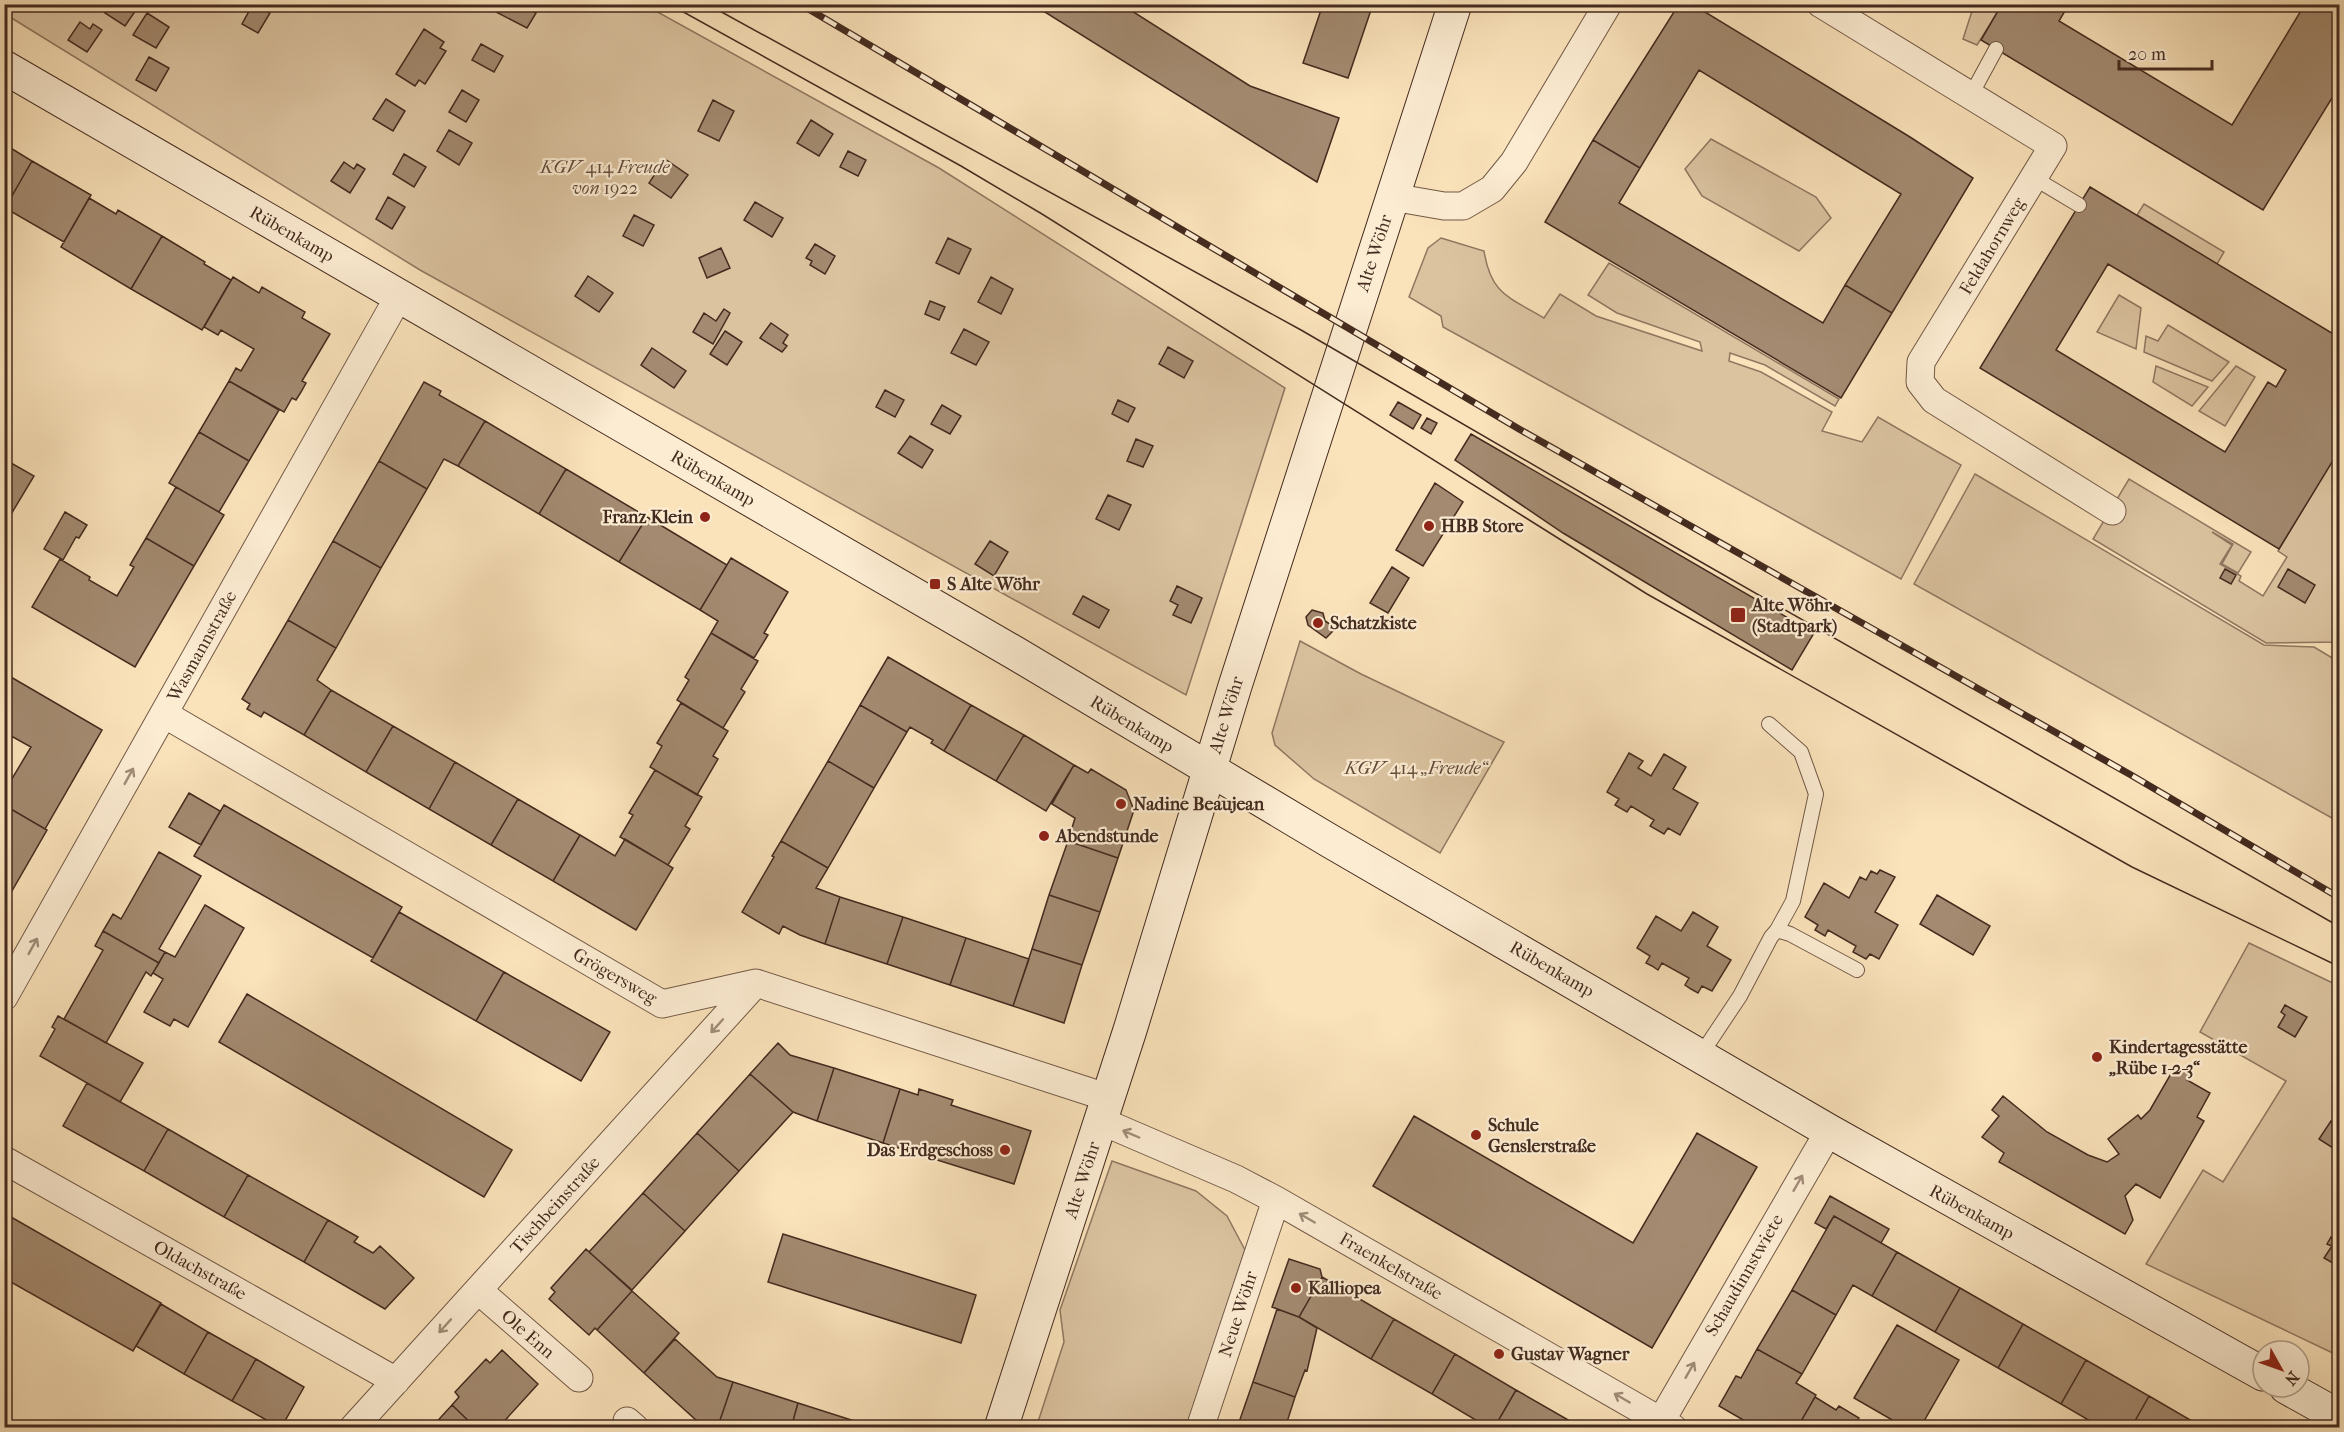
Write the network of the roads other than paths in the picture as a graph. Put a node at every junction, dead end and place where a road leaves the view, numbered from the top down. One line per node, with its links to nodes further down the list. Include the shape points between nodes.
1 (1455, 4): 8 (street, Alte Wöhr)
2 (1608, 4): 8 (street, via 1514,162 1492,189 1463,206)
3 (1821, 4): 6 (street, Feldahornweg)
4 (1996, 49): 6 (lane)
5 (4, 67): 10 (street, Rübenkamp)
6 (1971, 95): 7 (street, Feldahornweg, via 2053,146)
7 (2034, 178): 9 (lane); 11 (street, Feldahornweg, via 1921,362 1920,382 1934,400)
8 (1392, 197): 14 (street, Alte Wöhr)
9 (2079, 205)
10 (399, 296): 12 (street, Wasmannstraße); 14 (street, Rübenkamp)
11 (2112, 511)
12 (164, 714): 17 (street, Grögersweg, via 662,1004); 18 (street, Wasmannstraße, one-way to 12)
13 (1769, 724): 15 (lane, via 1801,752 1816,795 1793,902)
14 (1210, 770): 19 (street, Rübenkamp); 20 (street, Alte Wöhr)
15 (1777, 930): 16 (lane); 19 (lane)
16 (1857, 970)
17 (756, 982): 20 (street); 24 (street, Tischbeinstraße, one-way to 24)
18 (4, 997)
19 (1700, 1056): 21 (street, Rübenkamp)
20 (1105, 1109): 23 (street, Fraenkelstraße, one-way to 20); 32 (street, Alte Wöhr)
21 (1829, 1131): 25 (street, Rübenkamp); 30 (street, Schaudinnstwiete, one-way to 21)
22 (4, 1160): 27 (street, Oldachstraße)
23 (1276, 1200): 30 (street, Fraenkelstraße, one-way to 23); 33 (street, Neue Wöhr)
24 (478, 1290): 26 (street, Ole Enn); 27 (street, Tischbeinstraße, one-way to 27)
25 (2251, 1367)
26 (579, 1378)
27 (396, 1381): 31 (street, Tischbeinstraße)
28 (2308, 1399): 29 (street)
29 (2340, 1417)
30 (1667, 1424)
31 (353, 1428)
32 (1001, 1428)
33 (1200, 1428)

